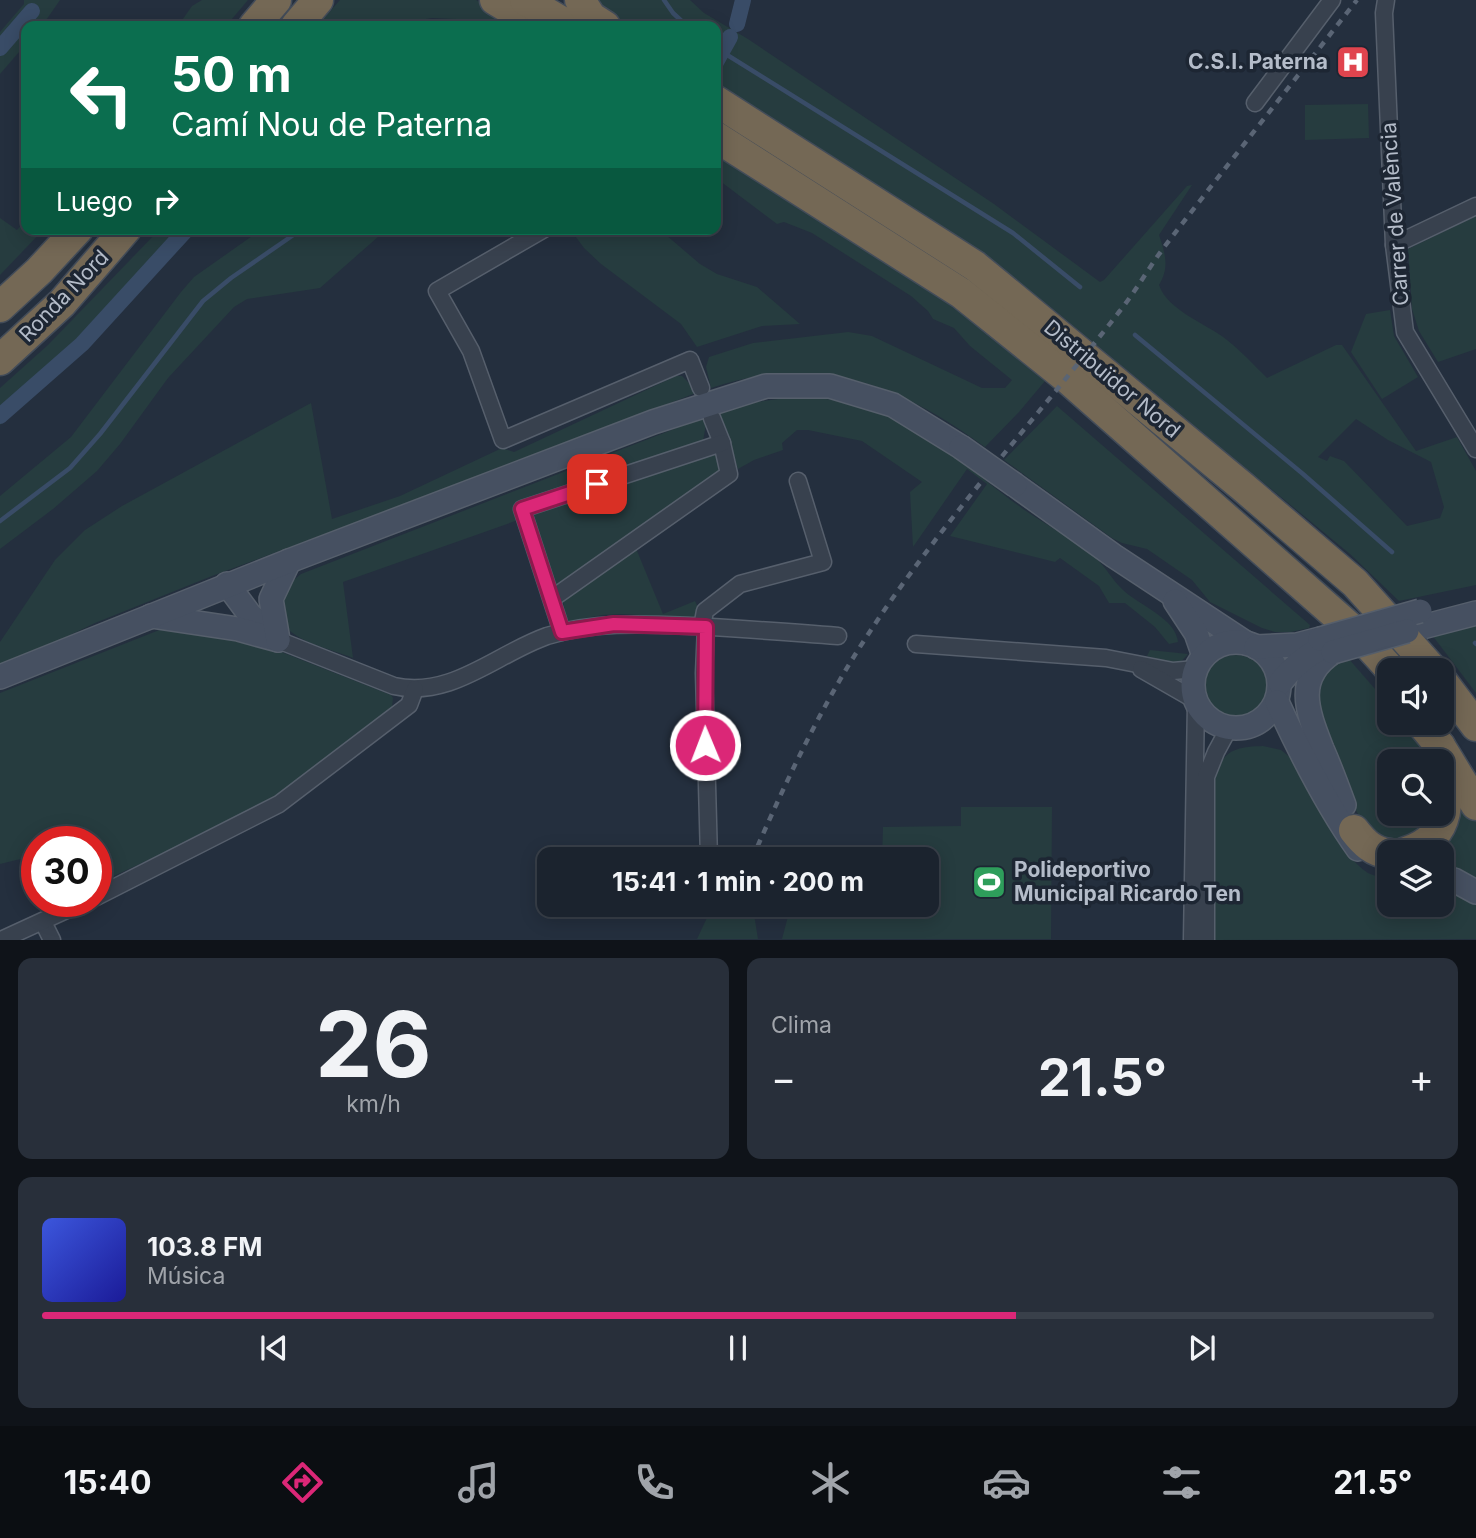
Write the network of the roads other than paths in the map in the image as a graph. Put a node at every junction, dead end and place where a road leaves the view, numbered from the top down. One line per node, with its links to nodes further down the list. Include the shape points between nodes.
1 (276, 0): 8 (highway)
2 (318, 0): 9 (highway)
3 (495, 0): 10 (highway)
4 (525, 0): 11 (highway)
5 (580, 0): 12 (highway)
6 (1332, 0): 13 (street)
7 (1385, 0): 23 (street, Carrer de València)
8 (258, 21)
9 (300, 21)
10 (530, 21)
11 (561, 21)
12 (597, 21)
13 (1255, 103)
14 (721, 108): 17 (highway)
15 (721, 112): 17 (highway)
16 (721, 139): 17 (highway)
17 (750, 142): 37 (highway, Distribuïdor Nord, via 961,293 1068,379); 50 (highway, Distribuïdor Nord, via 975,266 1345,575)
18 (1476, 206): 23 (street)
19 (72, 235): 25 (highway, Ronda Nord)
20 (121, 235): 24 (highway, Ronda Nord)
21 (133, 235): 24 (highway)
22 (534, 235): 27 (street, via 437,291 471,351 503,440 690,359)
23 (1394, 245): 30 (street, Carrer de València, via 1405,332)
24 (62, 303): 26 (highway, Ronda Nord)
25 (0, 307)
26 (0, 360)
27 (701, 388)
28 (712, 418): 29 (street)
29 (722, 443): 36 (street, via 729,474); 36 (street, via 522,509)
30 (1476, 449)
31 (798, 481): 41 (street, via 823,562 740,584 705,611)
32 (289, 561): 33 (street); 34 (street, bridge, via 653,422 766,386 830,386 893,405 961,447); 45 (street, via 271,598)
33 (226, 584): 39 (street); 42 (street); 45 (street, via 250,615)
34 (1171, 595): 47 (street); 51 (street, via 1196,633)
35 (1476, 597): 40 (street)
36 (553, 598): 43 (street)
37 (1325, 607): 49 (highway, Distribuïdor Nord); 53 (highway, via 1350,649)
38 (1476, 613): 40 (street)
39 (150, 616): 42 (street); 54 (street)
40 (1425, 618): 48 (street, bridge); 48 (street, bridge, via 1406,631)
41 (704, 627): 43 (street, via 614,624); 44 (street); 73 (street)
42 (238, 629): 45 (street)
43 (562, 632): 56 (street, via 452,682)
44 (838, 636)
45 (278, 640): 56 (street, via 394,686)
46 (916, 644): 52 (street)
47 (1251, 645): 48 (street); 51 (street, via 1223,644); 57 (street, via 1273,662)
48 (1327, 645): 57 (street, via 1290,670); 71 (street, via 1306,695 1308,713)
49 (1380, 658)
50 (1424, 658)
51 (1200, 663): 52 (street, via 1173,671); 59 (street, via 1193,680)
52 (1133, 664): 59 (street)
53 (1377, 676)
54 (0, 677)
55 (1454, 683): 60 (highway, Distribuïdor Nord)
56 (415, 689): 77 (street, via 409,705 279,804)
57 (1278, 693): 61 (street, via 1264,719); 67 (street)
58 (1454, 697): 62 (highway)
59 (1195, 701): 63 (street, via 1206,717); 83 (street)
60 (1476, 704)
61 (1254, 725): 63 (street); 67 (street)
62 (1476, 726)
63 (1229, 728): 84 (street, via 1206,777)
64 (1438, 735): 72 (highway, via 1447,789 1445,813 1438,833)
65 (1439, 735): 68 (highway)
66 (1439, 735): 69 (highway)
67 (1302, 755): 70 (street)
68 (1476, 780)
69 (1476, 805)
70 (1333, 806): 71 (street); 75 (street, via 1360,851)
71 (1354, 830): 74 (highway)
72 (1430, 840)
73 (708, 847)
74 (1377, 852)
75 (1377, 862)
76 (1454, 880): 78 (street)
77 (112, 889)
78 (1476, 892)
79 (53, 917): 80 (street)
80 (43, 922): 81 (street); 82 (street)
81 (1, 940)
82 (52, 940)
83 (1192, 940)
84 (1206, 940)

